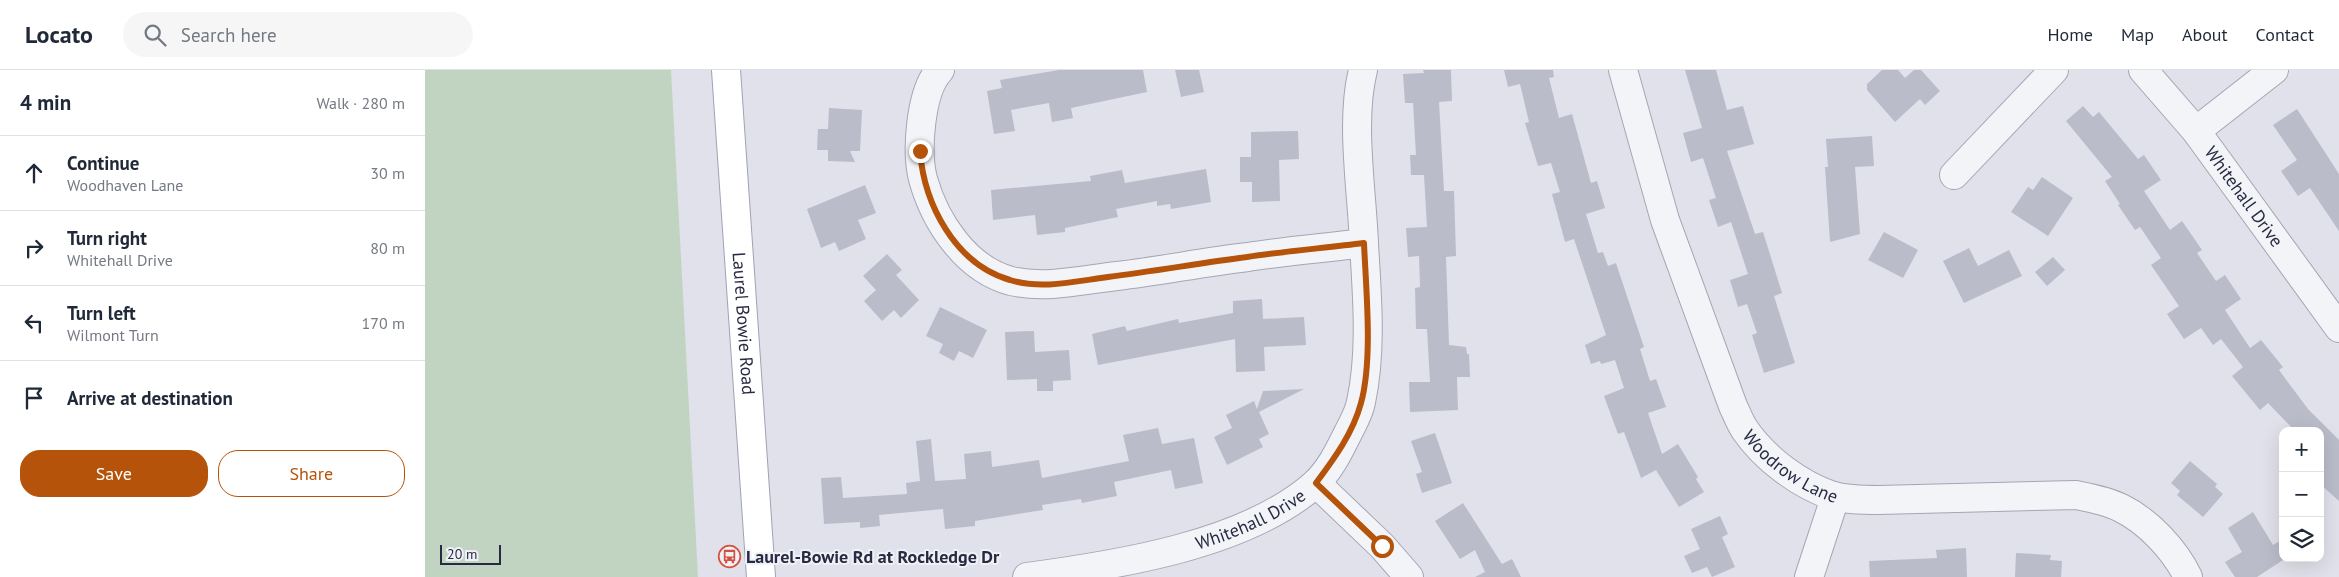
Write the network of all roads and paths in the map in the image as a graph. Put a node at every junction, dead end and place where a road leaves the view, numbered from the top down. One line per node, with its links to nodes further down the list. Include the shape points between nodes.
1 (726, 70): 14 (main road, Laurel Bowie Road)
2 (941, 70): 10 (street, via 931,85 922,127 920,151 925,187 947,231 963,252 979,265 1010,280 1064,283)
3 (1363, 70): 10 (street, Whitehall Drive, via 1358,130)
4 (1623, 70): 13 (street, Woodrow Lane, via 1665,220 1744,429 1772,459 1793,475)
5 (2053, 70): 9 (street)
6 (2143, 70): 8 (street, Whitehall Drive)
7 (2274, 70): 8 (street)
8 (2196, 131): 11 (street, Whitehall Drive)
9 (1953, 175)
10 (1364, 243): 12 (street, Whitehall Drive, via 1366,366 1361,404 1337,456)
11 (2339, 328)
12 (1316, 483): 15 (street, Whitehall Drive, via 1281,509 1244,527 1205,540 1078,570); 16 (street, via 1382,546)
13 (1834, 496): 17 (street); 18 (street, Woodrow Lane, via 1879,500 2076,495 2121,508 2141,521 2167,547)
14 (761, 577)
15 (1027, 577)
16 (1409, 577)
17 (1809, 577)
18 (2188, 577)

